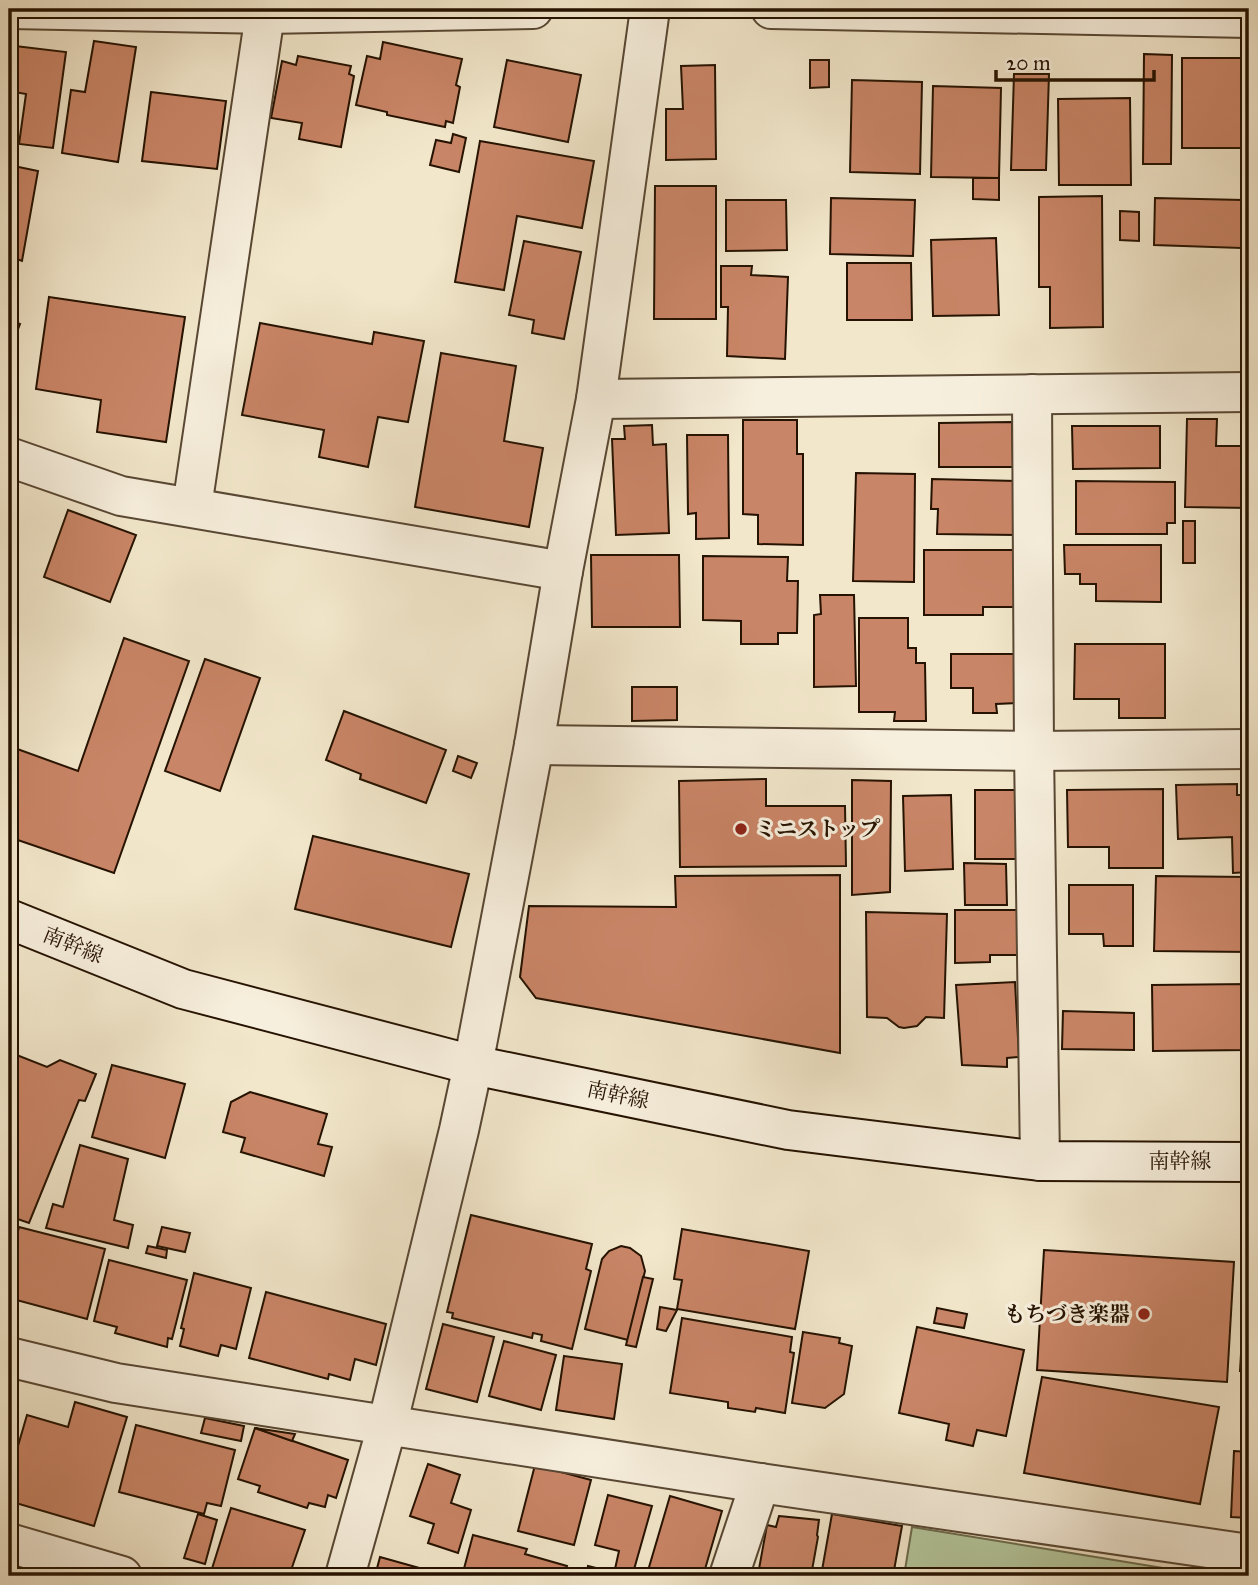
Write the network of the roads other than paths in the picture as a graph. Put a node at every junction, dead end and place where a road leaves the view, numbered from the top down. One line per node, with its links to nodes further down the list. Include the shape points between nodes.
1 (10, 9): 5 (street)
2 (533, 9): 5 (street)
3 (650, 9): 9 (street)
4 (771, 9): 6 (street)
5 (265, 14): 11 (street)
6 (1249, 18)
7 (1249, 392): 8 (street)
8 (1032, 394): 9 (street); 15 (street)
9 (596, 399): 12 (street)
10 (9, 457): 11 (street, via 121,496)
11 (192, 507): 12 (street)
12 (563, 571): 13 (street)
13 (534, 745): 15 (street); 17 (street)
14 (1249, 749): 15 (street)
15 (1034, 751): 18 (street)
16 (9, 919): 17 (street, 南幹線, via 183,989)
17 (473, 1065): 18 (street, 南幹線, via 788,1130); 21 (street)
18 (1040, 1161): 19 (street, 南幹線)
19 (1249, 1162)
20 (9, 1357): 21 (street, via 116,1383)
21 (387, 1426): 22 (street); 26 (street)
22 (760, 1483): 24 (street); 27 (street)
23 (9, 1544): 25 (street)
24 (1249, 1554)
25 (122, 1576)
26 (345, 1576)
27 (729, 1576)

